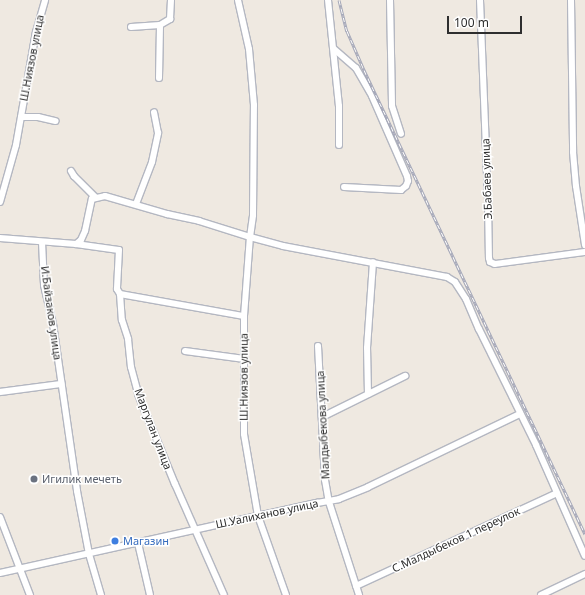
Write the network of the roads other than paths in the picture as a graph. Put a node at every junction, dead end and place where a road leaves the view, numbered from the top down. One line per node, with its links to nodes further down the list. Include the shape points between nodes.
1 (45, 0): 13 (street, Ш.Ниязов улица, via 36,32)
2 (171, 0): 8 (street, via 170,19)
3 (238, 0): 24 (street, Ш.Ниязов улица, via 249,49 254,105 253,215)
4 (328, 0): 10 (street)
5 (390, 0): 15 (street, via 392,102)
6 (480, 0): 29 (street, Э.Бабаев улица, via 490,262 495,264)
7 (571, 0): 21 (street, via 574,152)
8 (160, 25): 9 (street); 11 (street)
9 (131, 27)
10 (334, 49): 16 (street, via 339,106); 18 (street, via 356,68 372,96 408,182 401,190)
11 (159, 78)
12 (154, 112): 23 (street, via 158,132 152,162)
13 (21, 117): 14 (street, Ш.Ниязов улица); 22 (street, Ш.Ниязов улица)
14 (56, 121)
15 (401, 134)
16 (339, 145)
17 (71, 171): 19 (street)
18 (344, 186)
19 (95, 197): 23 (street, via 105,196); 27 (street, via 88,211 85,231)
20 (585, 198): 21 (street)
21 (578, 199): 28 (street)
22 (0, 202)
23 (136, 204): 24 (street)
24 (250, 237): 30 (street, via 283,246); 32 (street, Ш.Ниязов улица)
25 (0, 238): 26 (street)
26 (42, 242): 27 (street); 37 (street, И.Байзаков улица, via 44,285 54,324)
27 (76, 244): 31 (street, Маргулан улица, via 119,250 117,289)
28 (585, 245)
29 (585, 252)
30 (373, 262): 39 (street, via 367,348); 40 (street, via 447,277 455,282 466,299)
31 (120, 294): 32 (street); 46 (street, Маргулан улица, via 122,320 138,394)
32 (244, 316): 35 (street, Ш.Ниязов улица)
33 (318, 346): 41 (street, Малдыбекова улица)
34 (185, 351): 35 (street)
35 (244, 359): 44 (street, Ш.Ниязов улица, via 244,434)
36 (405, 376): 39 (street)
37 (61, 384): 38 (street); 48 (street, И.Байзаков улица)
38 (0, 392)
39 (368, 394): 41 (street)
40 (520, 414): 42 (street); 43 (street, Ш.Уалиханов улица, via 368,487)
41 (322, 417): 43 (street, Малдыбекова улица, via 323,458)
42 (557, 493): 49 (street); 53 (street, С.Малдыбеков 1 переулок)
43 (329, 502): 44 (street, Ш.Уалиханов улица); 53 (street, Малдыбекова улица)
44 (258, 516): 46 (street, Ш.Уалиханов улица); 58 (street, Ш.Ниязов улица)
45 (0, 517): 50 (street)
46 (195, 530): 47 (street, Ш.Уалиханов улица); 57 (street, Маргулан улица)
47 (138, 543): 48 (street, Ш.Уалиханов улица); 56 (street)
48 (89, 554): 50 (street, Ш.Уалиханов улица); 55 (street, И.Байзаков улица)
49 (585, 556)
50 (19, 569): 51 (street, Ш.Уалиханов улица); 54 (street)
51 (0, 573)
52 (585, 574): 60 (street)
53 (356, 586): 59 (street, Малдыбекова улица)
54 (30, 595)
55 (101, 595)
56 (150, 595)
57 (224, 595)
58 (286, 595)
59 (359, 595)
60 (541, 595)

